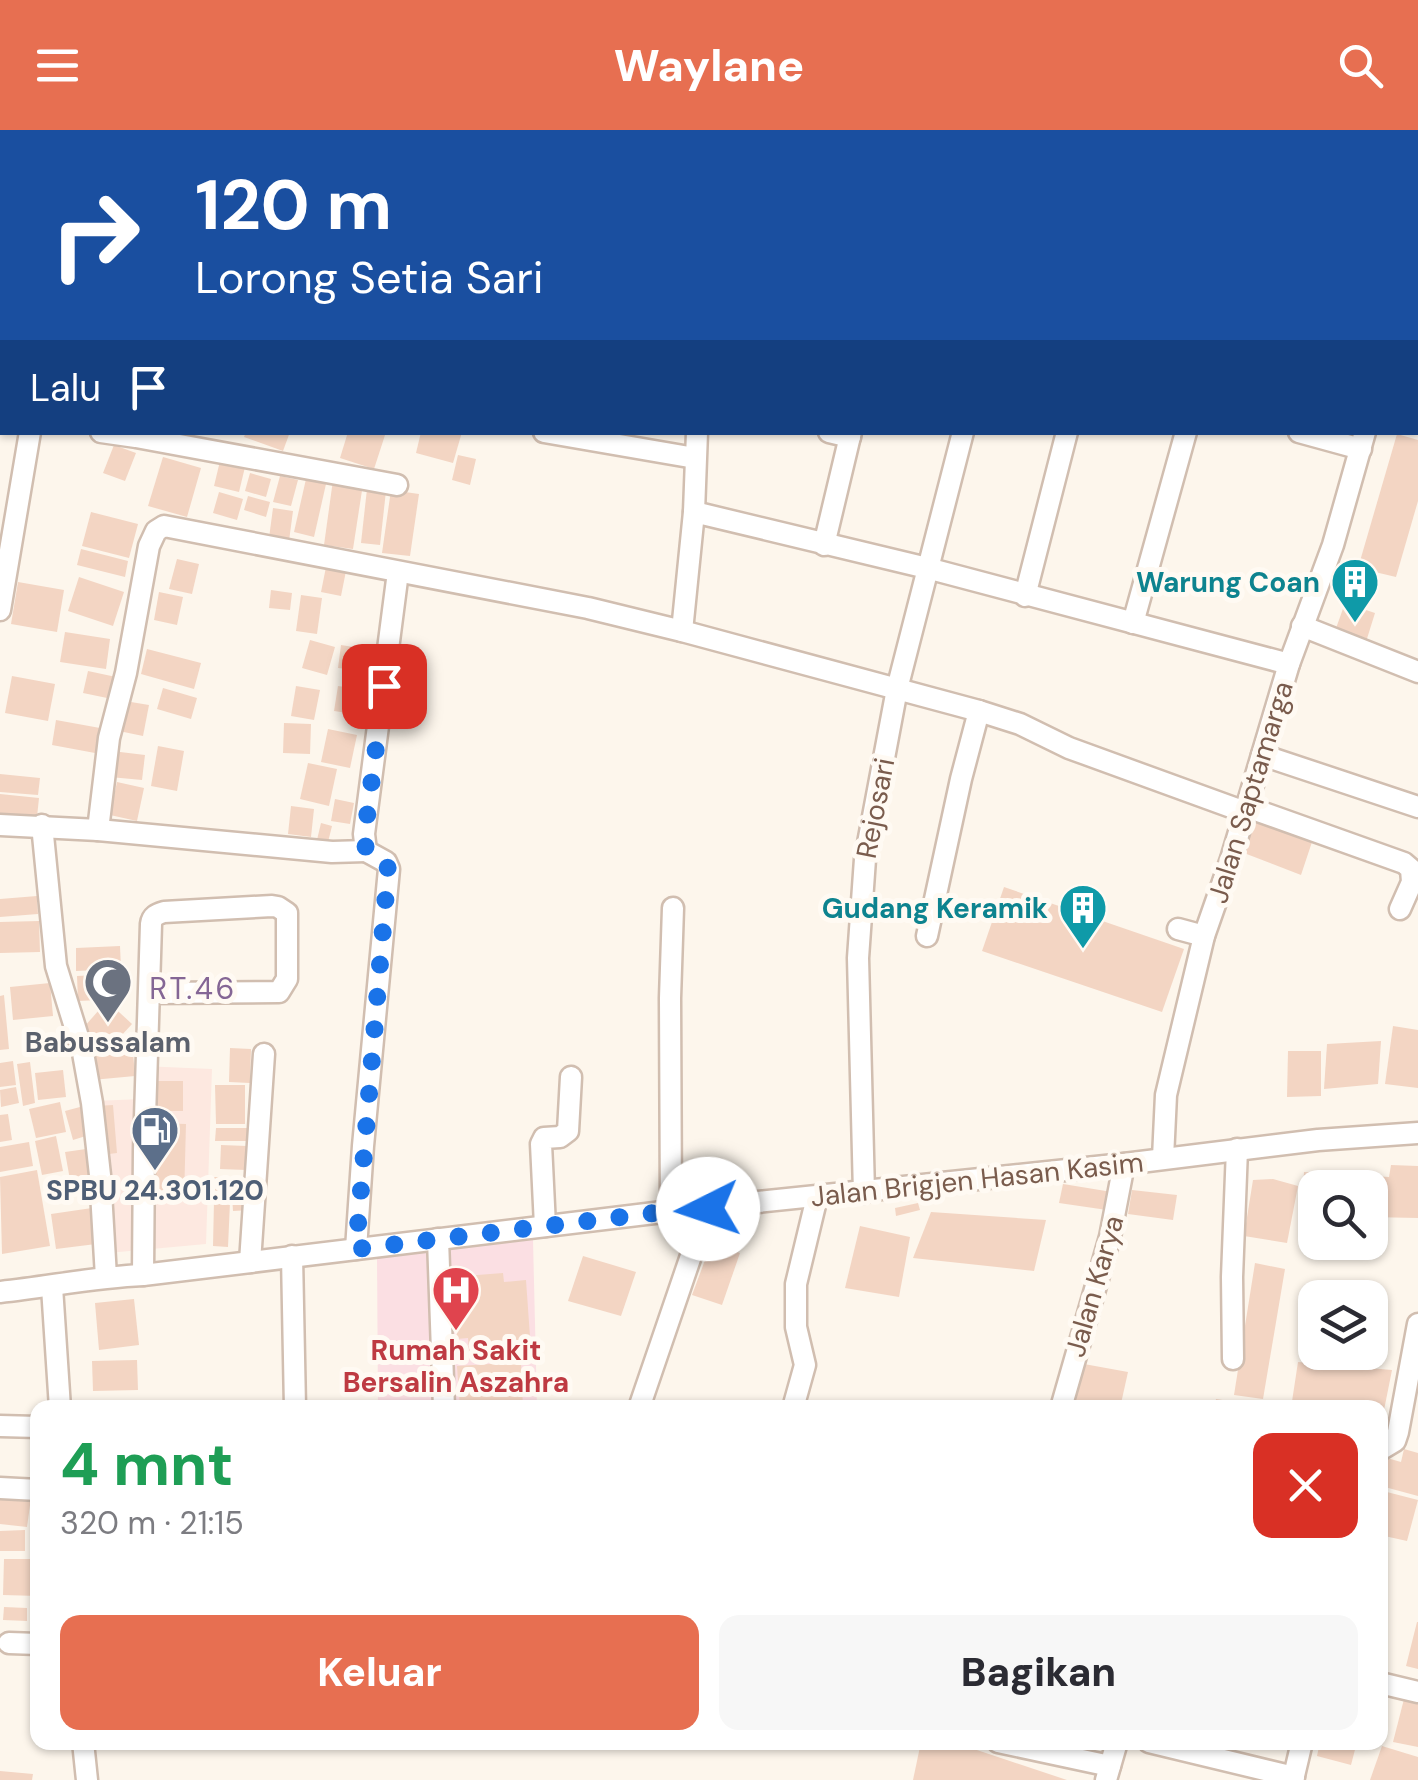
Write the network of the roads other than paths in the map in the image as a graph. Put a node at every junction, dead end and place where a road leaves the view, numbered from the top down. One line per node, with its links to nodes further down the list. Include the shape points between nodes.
1 (29, 435): 18 (street)
2 (137, 435): 12 (street)
3 (697, 435): 11 (street)
4 (844, 435): 14 (street)
5 (962, 435): 15 (street, Rejosari)
6 (1066, 435): 17 (street)
7 (1185, 435): 19 (street)
8 (1320, 435): 10 (street)
9 (591, 436): 11 (street)
10 (1363, 441): 20 (street, Jalan Saptamarga)
11 (695, 458): 13 (street)
12 (397, 485)
13 (694, 512): 14 (street); 21 (street)
14 (824, 545): 15 (street)
15 (927, 568): 17 (street); 24 (street, Rejosari)
16 (398, 572): 21 (street); 31 (street, via 160,527 149,546); 32 (street)
17 (1026, 596): 19 (street)
18 (0, 610)
19 (1133, 623): 22 (street)
20 (1302, 626): 22 (street, Jalan Saptamarga); 23 (street)
21 (682, 631): 24 (street)
22 (1289, 664): 26 (street, Jalan Saptamarga)
23 (1418, 672)
24 (898, 689): 25 (street); 45 (street, Rejosari, via 858,926)
25 (979, 710): 28 (street); 36 (street)
26 (1262, 755): 27 (street); 28 (street, Jalan Saptamarga)
27 (1418, 807)
28 (1246, 810): 34 (street, via 1404,863 1412,882); 37 (street, Jalan Saptamarga)
29 (0, 825): 30 (street)
30 (42, 826): 31 (street); 55 (street, via 55,958 92,1104)
31 (98, 830): 32 (street)
32 (366, 851): 51 (street, via 388,869)
33 (673, 908): 48 (street)
34 (1400, 909)
35 (1178, 929): 37 (street)
36 (927, 936)
37 (1204, 936): 43 (street, Jalan Saptamarga, via 1166,1095)
38 (149, 993): 38 (street, via 156,915 272,906 287,913 288,979 279,992); 54 (street)
39 (264, 1054): 53 (street)
40 (570, 1077): 49 (street, via 569,1128 541,1144)
41 (1418, 1134): 42 (street, Jalan Brigjen Hasan Kasim)
42 (1237, 1149): 43 (street, Jalan Brigjen Hasan Kasim); 59 (street)
43 (1163, 1158): 44 (street, Jalan Brigjen Hasan Kasim)
44 (1124, 1164): 45 (street, Jalan Brigjen Hasan Kasim); 65 (street, Jalan Karya)
45 (864, 1192): 46 (street, Jalan Brigjen Hasan Kasim)
46 (818, 1197): 47 (street, Jalan Brigjen Hasan Kasim); 64 (street, via 796,1284 805,1364)
47 (708, 1209): 48 (street, Jalan Brigjen Hasan Kasim); 63 (street)
48 (671, 1211): 49 (street, Jalan Brigjen Hasan Kasim)
49 (545, 1226): 50 (street, Jalan Brigjen Hasan Kasim)
50 (438, 1239): 51 (street, Jalan Brigjen Hasan Kasim); 62 (street)
51 (356, 1249): 52 (street, Jalan Brigjen Hasan Kasim)
52 (292, 1256): 53 (street, Jalan Brigjen Hasan Kasim); 61 (street)
53 (250, 1262): 54 (street, Jalan Brigjen Hasan Kasim)
54 (144, 1275): 55 (street, Jalan Brigjen Hasan Kasim)
55 (106, 1277): 56 (street, Jalan Brigjen Hasan Kasim)
56 (52, 1286): 57 (street, Jalan Brigjen Hasan Kasim); 60 (street)
57 (0, 1289)
58 (1418, 1324): 68 (street)
59 (1233, 1359)
60 (59, 1400)
61 (295, 1400)
62 (444, 1400)
63 (642, 1400)
64 (795, 1400)
65 (1062, 1400)
66 (0, 1426): 67 (street)
67 (30, 1426)
68 (1388, 1441)
69 (1388, 1445): 70 (street)
70 (1418, 1447)
71 (0, 1488): 72 (street)
72 (30, 1490)
73 (9, 1643): 74 (street)
74 (30, 1644)
75 (1388, 1685): 76 (street)
76 (1418, 1692)
77 (84, 1750): 83 (street)
78 (1026, 1750): 81 (street)
79 (1193, 1750): 82 (street)
80 (1300, 1750): 82 (street)
81 (1108, 1773)
82 (1294, 1779)
83 (86, 1780)

